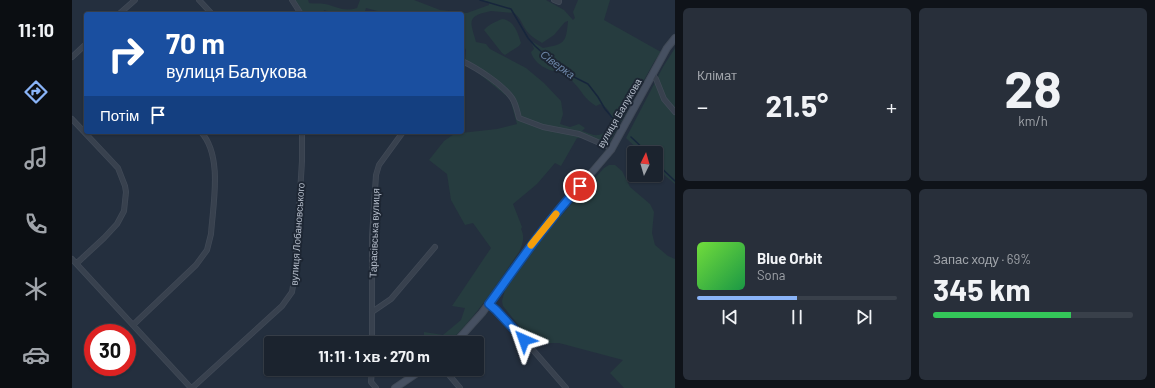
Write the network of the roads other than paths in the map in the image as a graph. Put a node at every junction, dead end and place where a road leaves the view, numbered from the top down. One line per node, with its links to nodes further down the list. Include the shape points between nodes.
1 (135, 0): 6 (street)
2 (199, 0): 7 (street)
3 (292, 0): 8 (street)
4 (554, 0): 5 (street)
5 (559, 0)
6 (121, 12)
7 (210, 12)
8 (300, 12)
9 (675, 38): 13 (main road, вулиця Балукова)
10 (84, 46): 11 (street)
11 (72, 57)
12 (464, 62): 21 (street, via 497,84 511,97 519,118 543,127 579,134)
13 (652, 74): 14 (street, via 664,99); 21 (main road, вулиця Балукова)
14 (675, 112)
15 (72, 119): 16 (street)
16 (84, 132)
17 (86, 134): 24 (street, via 118,168 126,192 124,211 116,224)
18 (203, 134): 28 (street, via 209,142 215,165 209,243 202,258 189,274)
19 (302, 134): 35 (street, вулиця Лобановського, via 292,292 282,306)
20 (402, 134): 26 (street, Тарасівська вулиця, via 379,165 376,176 372,237)
21 (611, 150): 25 (main road, вулиця Балукова, via 547,225)
22 (435, 248): 26 (street, via 391,299)
23 (72, 258): 24 (street)
24 (76, 263): 27 (street)
25 (489, 304): 31 (main road, вулиця Балукова); 39 (street)
26 (372, 312): 30 (street, Тарасівська вулиця)
27 (132, 324)
28 (134, 324)
29 (136, 328): 35 (street)
30 (372, 336)
31 (462, 336)
32 (371, 376): 36 (street, via 371,382)
33 (413, 376): 37 (main road)
34 (450, 376): 38 (street)
35 (191, 388)
36 (376, 388)
37 (395, 388)
38 (460, 388)
39 (566, 388)

